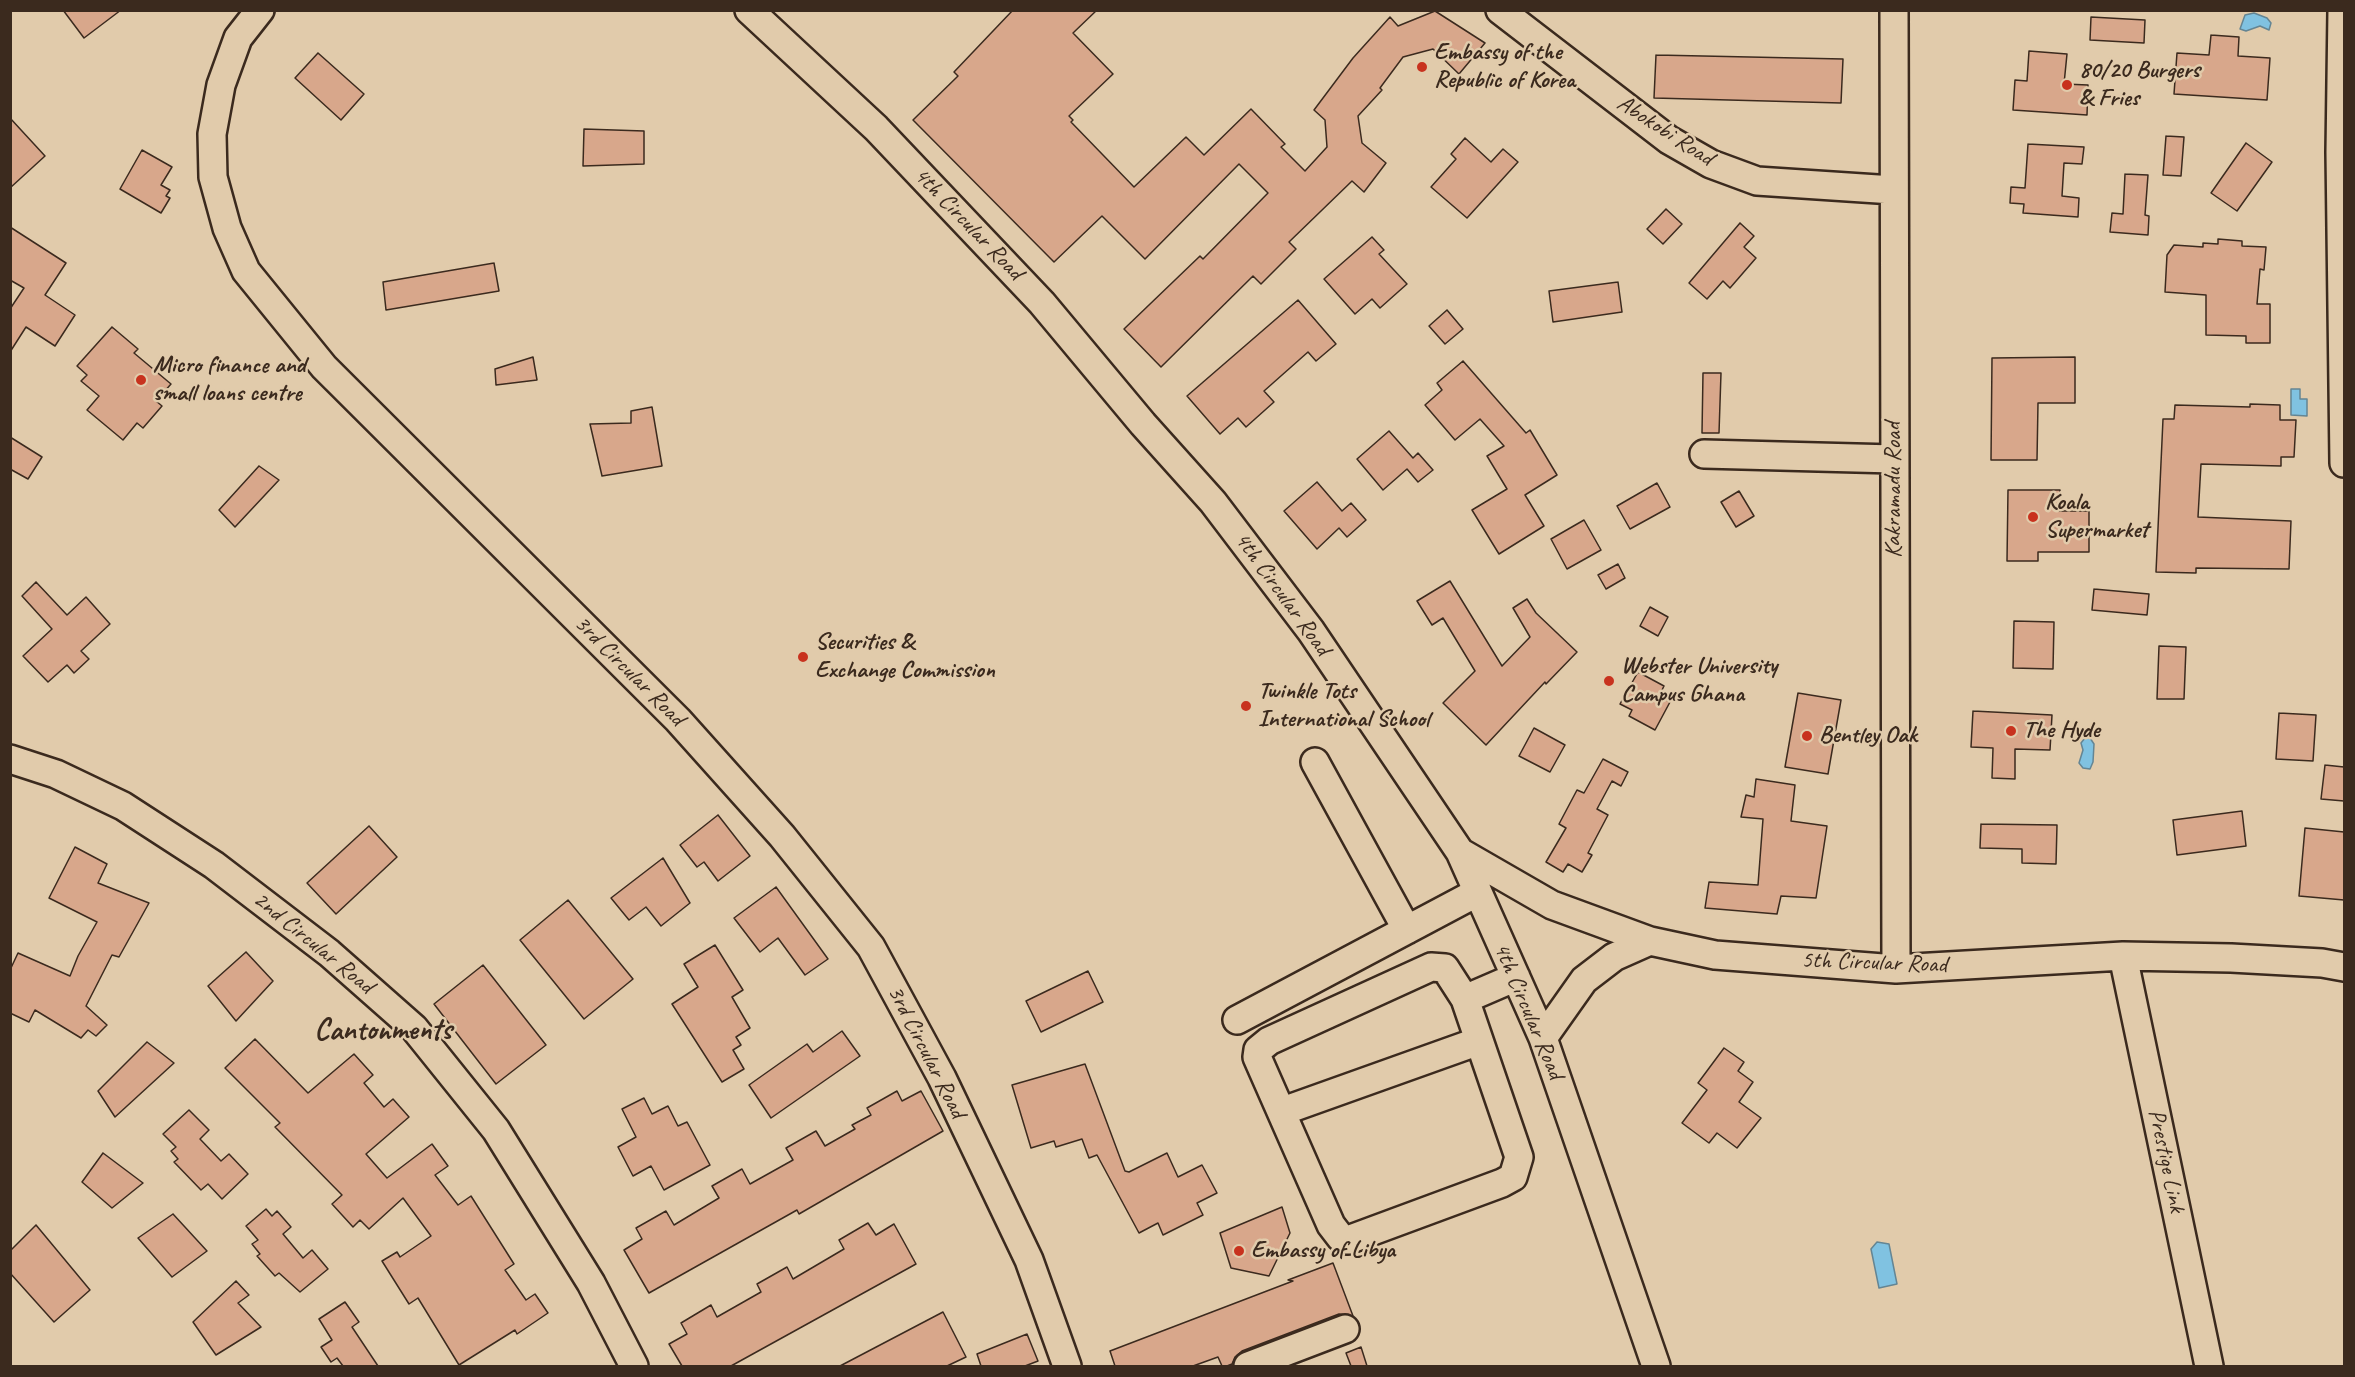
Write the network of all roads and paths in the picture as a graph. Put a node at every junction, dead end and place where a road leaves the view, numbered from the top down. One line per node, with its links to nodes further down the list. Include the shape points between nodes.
1 (260, 10): 28 (street, 3rd Circular Road, via 238,38 221,85 212,134 213,177 227,228 246,271 324,367 678,720 782,836 871,946 942,1078 1029,1260)
2 (748, 10): 13 (street, 4th Circular Road, via 876,128 1042,303 1213,502 1311,631)
3 (1500, 10): 7 (street, Abokobi Road, via 1669,140 1711,164 1757,181)
4 (1894, 10): 7 (street, Kakramadu Road)
5 (2342, 10): 6 (street)
6 (2342, 152): 10 (street)
7 (1893, 190): 9 (street, Kakramadu Road)
8 (1704, 454): 9 (street)
9 (1894, 459): 19 (street, Kakramadu Road)
10 (2344, 463)
11 (10, 759): 27 (street, 2nd Circular Road, via 56,774 123,806 214,865 329,953 414,1028 496,1130 591,1283)
12 (1315, 762): 15 (street)
13 (1460, 852): 14 (street, 4th Circular Road); 16 (street, 5th Circular Road, via 1552,905)
14 (1478, 892): 15 (street); 20 (street, 4th Circular Road)
15 (1407, 930): 22 (street)
16 (1650, 941): 19 (street, 5th Circular Road, via 1714,955); 23 (street, via 1614,957 1584,980)
17 (2123, 956): 18 (street, 5th Circular Road, via 2231,958); 19 (street, 5th Circular Road); 31 (street, Prestige Link)
18 (2344, 967)
19 (1896, 969)
20 (1516, 977): 21 (street); 23 (street, 4th Circular Road)
21 (1465, 999): 24 (street); 25 (street, via 1445,968 1431,967 1262,1044 1257,1058)
22 (1237, 1020)
23 (1543, 1038): 30 (street, 4th Circular Road)
24 (1479, 1041): 25 (street); 25 (street, via 1519,1157 1513,1177 1348,1240 1341,1238 1331,1225)
25 (1283, 1111)
26 (1345, 1329): 29 (street)
27 (634, 1366)
28 (1067, 1366)
29 (1248, 1366)
30 (1656, 1366)
31 (2209, 1366)

